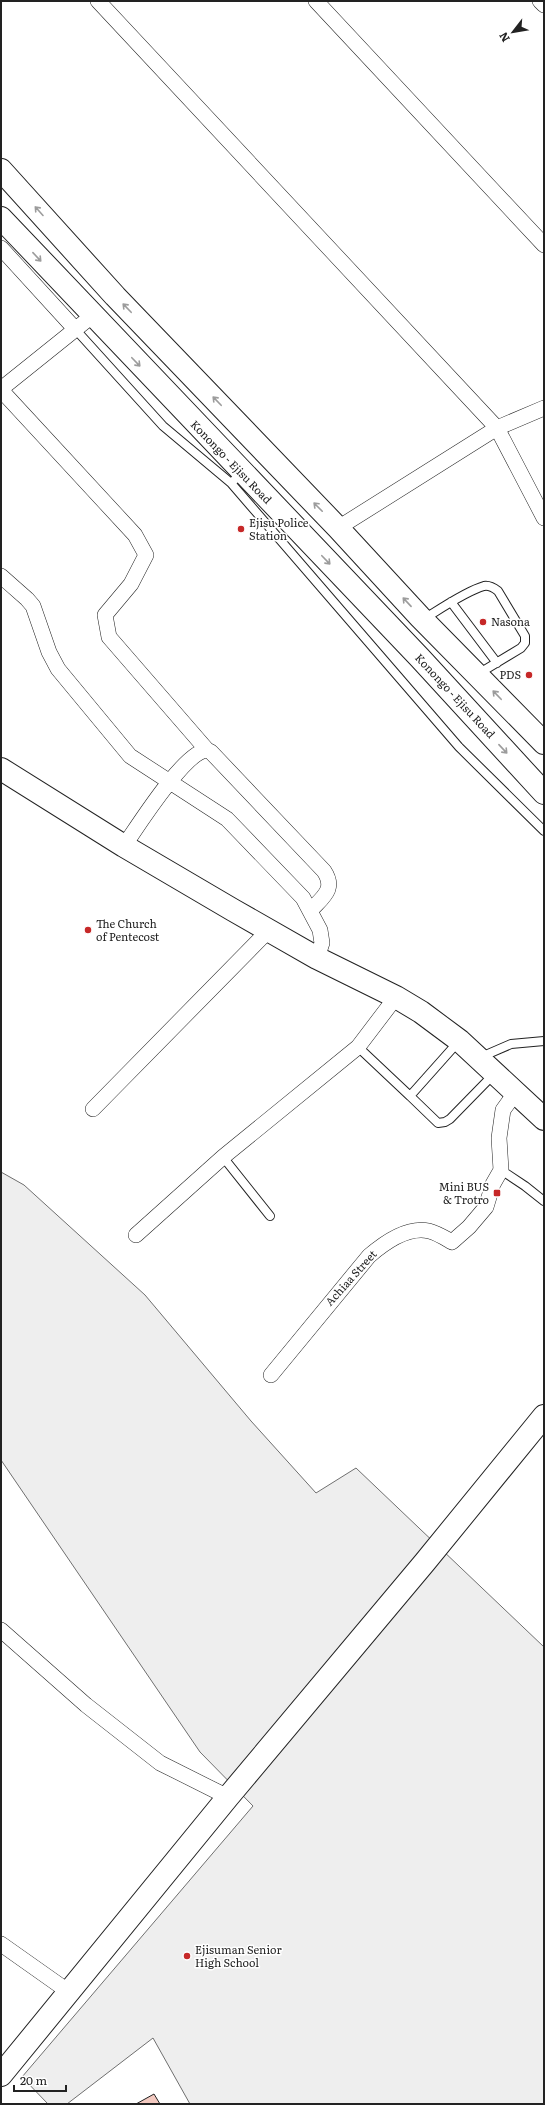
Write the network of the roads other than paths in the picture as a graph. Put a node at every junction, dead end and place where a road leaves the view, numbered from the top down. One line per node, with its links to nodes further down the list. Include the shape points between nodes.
1 (98, 1): 12 (street)
2 (316, 1): 7 (street)
3 (540, 1): 4 (street)
4 (544, 5)
5 (1, 170): 15 (main road, one-way to 5, via 116,296)
6 (1, 218): 9 (main road, Konongo - Ejisu Road, one-way to 9)
7 (544, 245)
8 (1, 248): 9 (street)
9 (84, 323): 10 (street); 13 (main road, Konongo - Ejisu Road)
10 (1, 390): 22 (street, via 135,535 146,555 131,584 105,615 109,636)
11 (544, 408): 12 (street)
12 (497, 428): 14 (street); 15 (street)
13 (236, 478): 25 (main road, Konongo - Ejisu Road, one-way to 25, via 420,658); 26 (lane, via 459,746)
14 (544, 518)
15 (338, 528): 18 (main road, one-way to 15)
16 (1, 576): 24 (street, via 32,606 49,652 69,685 130,756)
17 (451, 602): 18 (lane); 19 (lane); 19 (lane, via 485,585 498,591 525,636 525,643)
18 (424, 620): 20 (main road)
19 (497, 663): 20 (lane)
20 (477, 675): 21 (main road, one-way to 20)
21 (544, 743)
22 (207, 750): 24 (street, via 199,752); 28 (street, via 329,878 326,893)
23 (1, 769): 27 (main road)
24 (170, 781): 27 (street); 28 (street, via 227,819 303,898)
25 (544, 793)
26 (544, 831)
27 (124, 846): 29 (main road)
28 (311, 910): 30 (street, via 320,930 322,943)
29 (269, 930): 30 (main road); 39 (street)
30 (317, 958): 31 (main road)
31 (396, 997): 32 (main road); 34 (street)
32 (460, 1041): 35 (main road); 38 (lane)
33 (544, 1041): 35 (lane, via 511,1044)
34 (358, 1047): 38 (lane); 41 (street)
35 (479, 1058): 36 (main road)
36 (494, 1074): 37 (main road); 38 (lane, via 445,1122 438,1123)
37 (516, 1092): 40 (main road); 42 (street, via 503,1110 499,1138)
38 (410, 1096)
39 (94, 1108)
40 (544, 1119)
41 (223, 1157): 44 (lane); 45 (street)
42 (501, 1170): 43 (lane); 46 (street, Achiaa Street, via 493,1184 486,1207 452,1242 428,1230 408,1232 389,1239 369,1256)
43 (544, 1201)
44 (270, 1216)
45 (136, 1235)
46 (271, 1375)
47 (544, 1416): 49 (main road)
48 (1, 1630): 49 (street, via 86,1705 160,1763)
49 (228, 1797): 51 (main road)
50 (1, 1944): 51 (street)
51 (69, 1992): 52 (main road)
52 (1, 2075)

